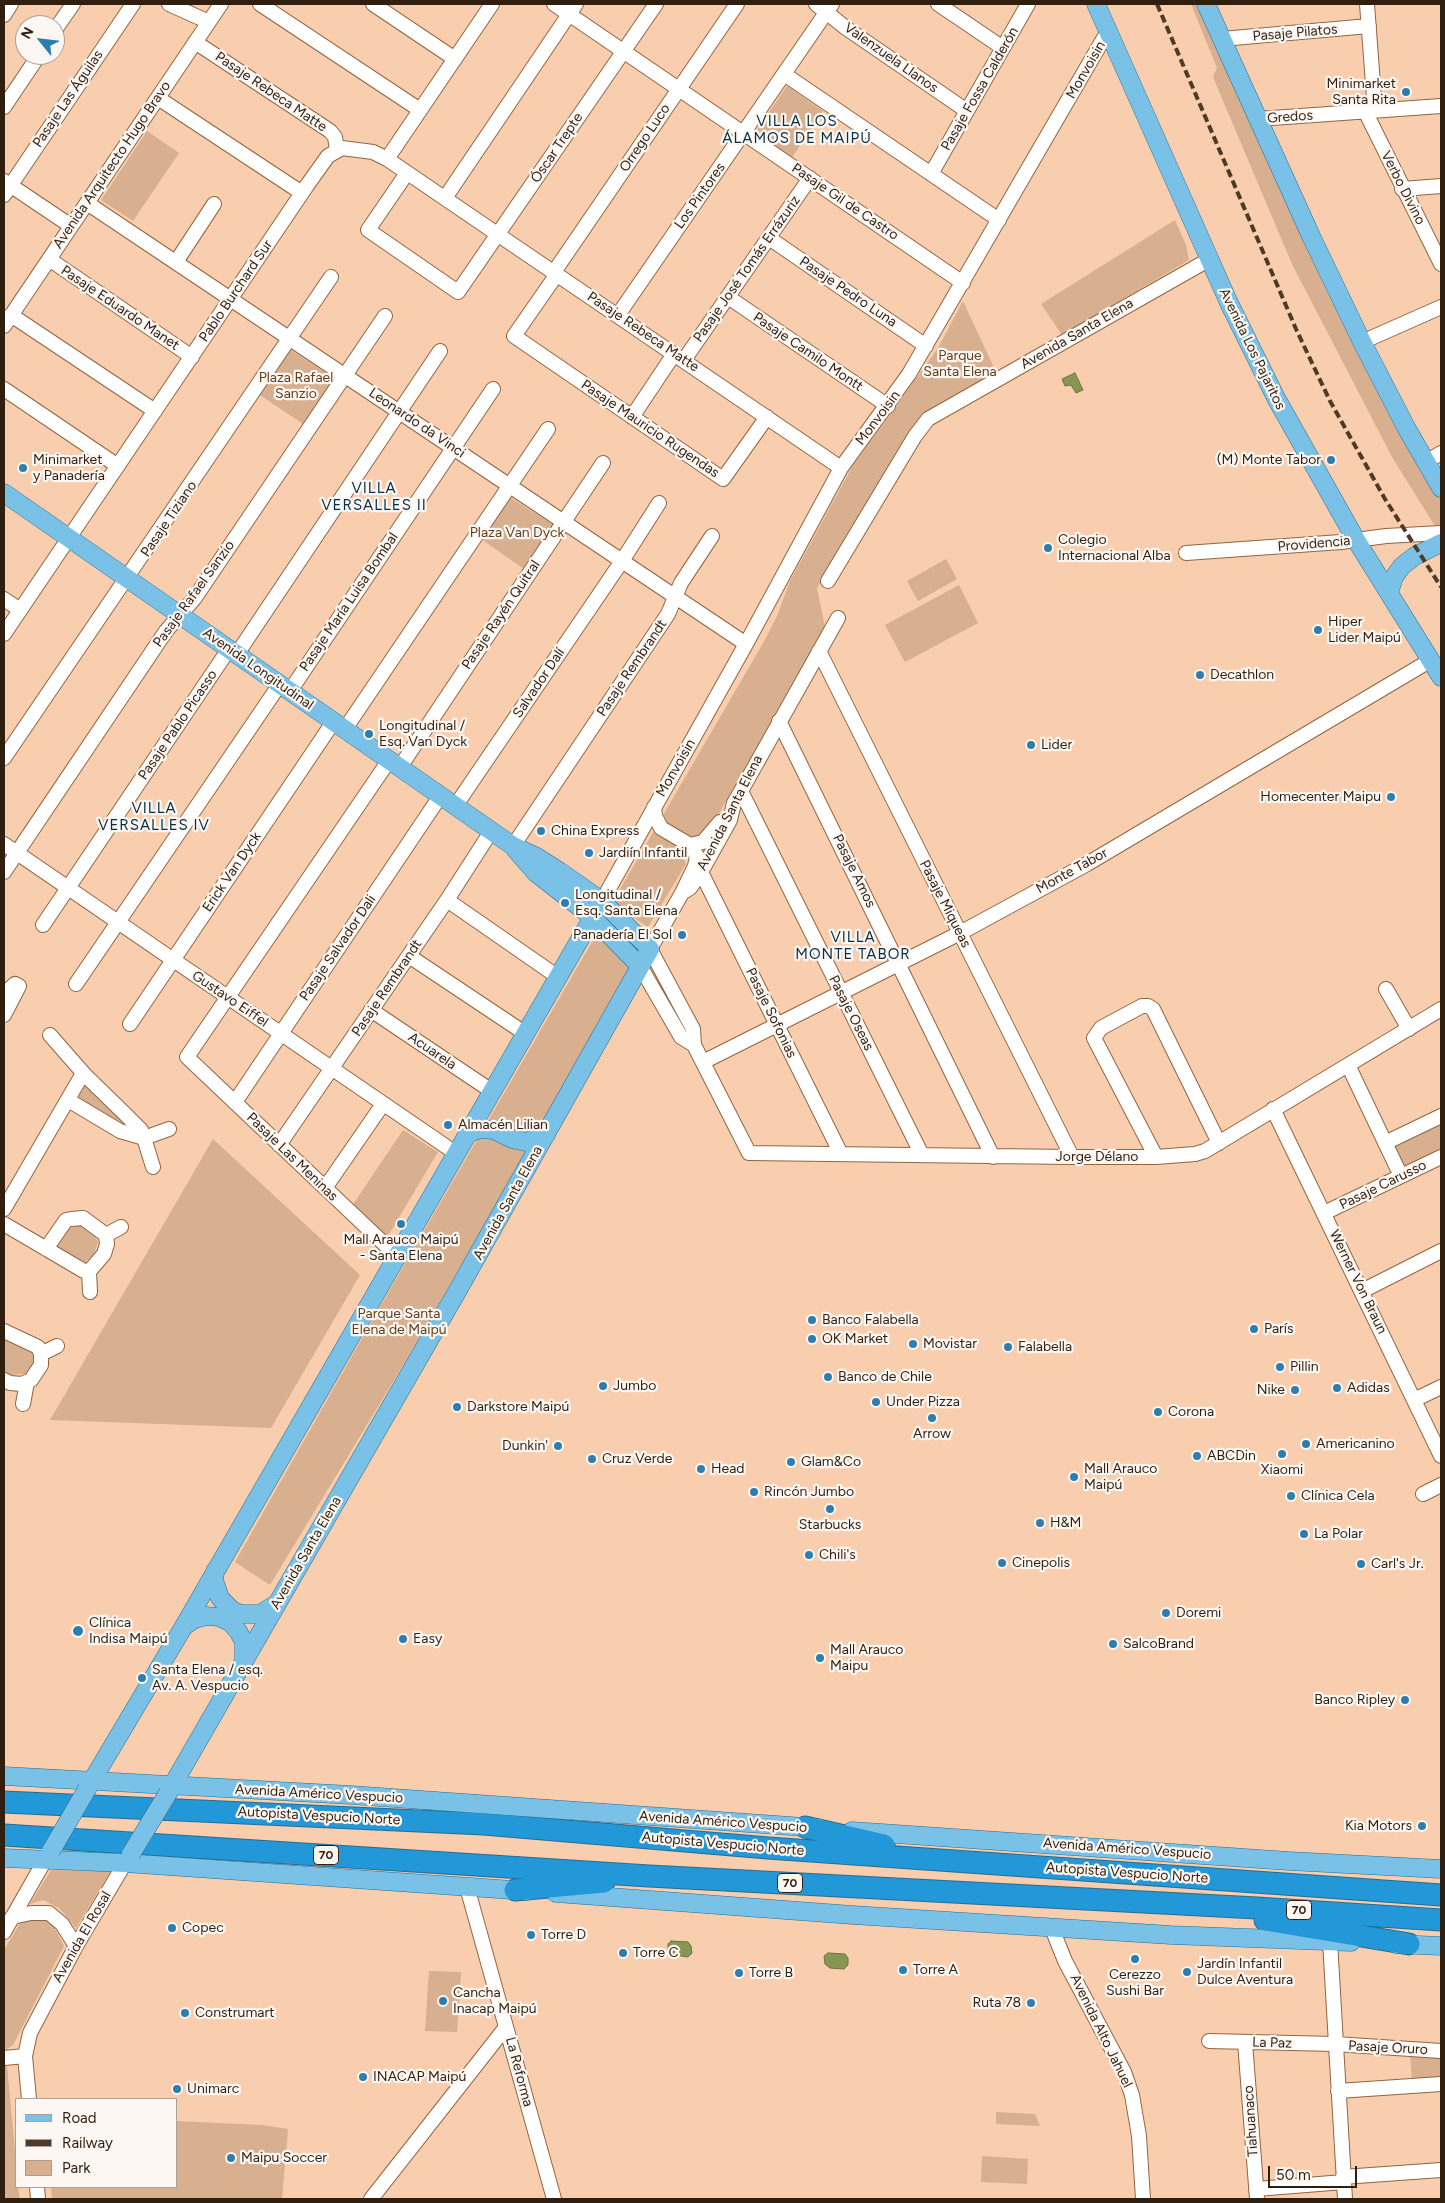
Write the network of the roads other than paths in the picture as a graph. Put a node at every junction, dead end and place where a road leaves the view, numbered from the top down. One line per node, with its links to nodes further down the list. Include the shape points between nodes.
1 (11, 4): 19 (street)
2 (73, 4): 20 (street)
3 (132, 4): 46 (street, Pasaje Las Águilas)
4 (168, 4): 21 (street)
5 (221, 4): 21 (street, Avenida Arquitecto Hugo Bravo)
6 (260, 4): 35 (street)
7 (373, 4): 28 (street)
8 (490, 4): 28 (street)
9 (554, 4): 18 (street, Pasaje Gil de Castro)
10 (656, 4): 27 (street, Óscar Trepte)
11 (737, 4): 31 (street, Orrego Luco)
12 (938, 4): 26 (street)
13 (1028, 4): 26 (street, Pasaje Fossa Calderón)
14 (1096, 4): 23 (main road, Avenida Los Pajaritos)
15 (1206, 4): 24 (main road)
16 (1367, 4): 22 (street, Verbo Divino)
17 (825, 6): 30 (street, Los Pintores); 37 (street, Valenzuela Llanos, via 846,28)
18 (573, 9): 27 (street, Pasaje Gil de Castro); 49 (street)
19 (4, 15)
20 (65, 16)
21 (209, 22): 25 (street, Avenida Arquitecto Hugo Bravo)
22 (1369, 26): 24 (street, Pasaje Pilatos); 36 (street, Verbo Divino)
23 (1108, 31): 52 (street, Monvoisin); 57 (main road, Avenida Los Pajaritos)
24 (1222, 39): 38 (main road)
25 (195, 42): 32 (street, Avenida Arquitecto Hugo Bravo); 40 (street, Pasaje Rebeca Matte, via 330,131 335,136)
26 (1003, 48): 37 (street, Pasaje Fossa Calderón)
27 (623, 51): 31 (street, Pasaje Gil de Castro); 54 (street, Óscar Trepte)
28 (455, 59): 35 (street)
29 (31, 65): 34 (street)
30 (784, 74): 39 (street, Los Pintores); 43 (street)
31 (678, 89): 39 (street, Pasaje Gil de Castro); 60 (street, Orrego Luco)
32 (158, 98): 48 (street); 50 (street, Avenida Arquitecto Hugo Bravo)
33 (1441, 106): 36 (street, Gredos)
34 (4, 107)
35 (420, 110): 41 (street)
36 (1370, 111): 38 (street, Gredos); 47 (street, Verbo Divino)
37 (967, 112): 43 (street, Pasaje Fossa Calderón)
38 (1258, 120): 71 (main road)
39 (743, 133): 44 (street, Pasaje Gil de Castro); 66 (street, Los Pintores)
40 (337, 150): 41 (street, via 373,152); 48 (street, Pablo Burchard Sur, via 328,156)
41 (387, 159): 42 (street, Pasaje Rebeca Matte)
42 (407, 172): 49 (street, Pasaje Rebeca Matte); 54 (street, Óscar Trepte, via 368,230 458,292)
43 (931, 174): 52 (street)
44 (810, 178): 55 (street, Pasaje José Tomás Errázuriz); 62 (street, Pasaje Gil de Castro)
45 (1441, 186): 47 (street)
46 (6, 187): 53 (street)
47 (1402, 189): 58 (street, Verbo Divino)
48 (302, 193): 64 (street, Pablo Burchard Sur)
49 (445, 198): 54 (street, Pasaje Rebeca Matte)
50 (87, 203): 53 (street, Avenida Arquitecto Hugo Bravo); 59 (street, Leonardo da Vinci)
51 (214, 204): 59 (street)
52 (999, 220): 62 (street, Monvoisin)
53 (71, 226): 56 (street, Avenida Arquitecto Hugo Bravo)
54 (498, 234): 60 (street, Pasaje Rebeca Matte)
55 (769, 238): 63 (street, Pasaje José Tomás Errázuriz); 72 (street, Pasaje Pedro Luna)
56 (49, 259): 68 (street, Avenida Arquitecto Hugo Bravo); 74 (street, Pasaje Eduardo Manet)
57 (1210, 259): 99 (main road, Avenida Los Pajaritos, via 1276,398); 104 (street, Avenida Santa Elena, via 928,419 914,436)
58 (1441, 261)
59 (176, 262): 64 (street, Leonardo da Vinci)
60 (556, 273): 66 (street, Pasaje Rebeca Matte); 69 (street, Orrego Luco)
61 (331, 277): 70 (street, Pasaje Tiziano)
62 (963, 283): 72 (street, Monvoisin)
63 (728, 298): 75 (street, Pasaje José Tomás Errázuriz); 79 (street, Pasaje Camilo Montt)
64 (231, 299): 70 (street, Leonardo da Vinci); 74 (street, Pablo Burchard Sur)
65 (1441, 306): 71 (street)
66 (618, 315): 75 (street, Pasaje Rebeca Matte)
67 (385, 316): 76 (street, Pasaje Rafael Sanzio)
68 (7, 320): 80 (street)
69 (514, 336): 82 (street, Pasaje Mauricio Rugendas)
70 (290, 339): 76 (street, Leonardo da Vinci); 103 (street, Pasaje Tiziano)
71 (1362, 342): 87 (main road)
72 (926, 346): 79 (street, Monvoisin)
73 (440, 351): 81 (street, Pasaje Pablo Picasso)
74 (192, 357): 80 (street, Pablo Burchard Sur)
75 (679, 357): 82 (street, Pasaje José Tomás Errázuriz); 83 (street, Pasaje Rebeca Matte)
76 (345, 375): 81 (street, Leonardo da Vinci); 109 (street, Pasaje Rafael Sanzio)
77 (493, 388): 85 (street, Pasaje María Luisa Bombal)
78 (4, 389): 89 (street)
79 (888, 406): 90 (street, Monvoisin)
80 (155, 411): 89 (street, Pablo Burchard Sur)
81 (399, 412): 85 (street, Leonardo da Vinci); 114 (street, Pasaje Pablo Picasso)
82 (632, 417): 83 (street, Pasaje Mauricio Rugendas, via 723,479)
83 (766, 417): 90 (street, Pasaje Rebeca Matte)
84 (548, 429): 91 (street, Erick Van Dyck)
85 (453, 448): 91 (street, Leonardo da Vinci); 117 (street, Pasaje María Luisa Bombal)
86 (1441, 453): 87 (street)
87 (1426, 462): 92 (main road)
88 (603, 463): 95 (street, Pasaje Rayén Quitral)
89 (118, 466): 98 (street, Pablo Burchard Sur)
90 (841, 468): 112 (street, Monvoisin)
91 (510, 486): 95 (street, Leonardo da Vinci); 119 (street, Erick Van Dyck)
92 (1441, 488)
93 (4, 493): 98 (main road, Avenida Longitudinal)
94 (658, 503): 102 (street, Salvador Dalí)
95 (564, 522): 102 (street, Leonardo da Vinci); 121 (street, Pasaje Rayén Quitral)
96 (1441, 533): 99 (street, Providencia)
97 (712, 536): 106 (street, Pasaje Rembrandt, via 681,582)
98 (69, 538): 103 (main road, Avenida Longitudinal); 108 (street, Pablo Burchard Sur)
99 (1356, 540): 101 (street, Providencia); 105 (main road, Avenida Los Pajaritos)
100 (1441, 543): 105 (main road, via 1402,566)
101 (1186, 553)
102 (622, 561): 106 (street, Leonardo da Vinci); 125 (street, Salvador Dalí)
103 (127, 578): 109 (main road, Avenida Longitudinal); 120 (street, Pasaje Tiziano)
104 (828, 581)
105 (1389, 593): 115 (main road, Avenida Los Pajaritos)
106 (676, 596): 112 (street, Leonardo da Vinci); 132 (street, Pasaje Rembrandt, via 668,614)
107 (4, 599): 108 (street)
108 (20, 610): 111 (street, Pablo Burchard Sur)
109 (180, 615): 114 (main road, Avenida Longitudinal); 133 (street, Pasaje Rafael Sanzio, via 166,631)
110 (838, 618): 113 (street, Avenida Santa Elena)
111 (4, 634)
112 (746, 644): 126 (street, Monvoisin)
113 (819, 651): 118 (street, Avenida Santa Elena); 143 (street, Pasaje Miqueas)
114 (233, 652): 117 (main road, Avenida Longitudinal); 136 (street, Pasaje Pablo Picasso)
115 (1431, 660): 116 (main road, Avenida Los Pajaritos); 143 (street, Monte Tabor, via 1087,864)
116 (1441, 677)
117 (285, 687): 119 (main road, Avenida Longitudinal); 141 (street, Pasaje María Luisa Bombal)
118 (779, 721): 122 (street, Avenida Santa Elena); 147 (street, Pasaje Amos)
119 (339, 725): 121 (main road, Avenida Longitudinal); 146 (street, Erick Van Dyck)
120 (4, 758)
121 (395, 763): 123 (main road, Avenida Longitudinal); 154 (street, Pasaje Rayén Quitral)
122 (741, 790): 124 (street, Avenida Santa Elena); 152 (street, Pasaje Oseas)
123 (441, 795): 125 (main road, Avenida Longitudinal); 161 (street, Pasaje Salvador Dali)
124 (734, 803): 131 (street, via 706,839); 135 (street, Avenida Santa Elena, via 730,820)
125 (456, 805): 127 (main road, Avenida Longitudinal)
126 (654, 807): 128 (street, via 656,821); 129 (street)
127 (492, 830): 132 (main road, Avenida Longitudinal); 138 (street, Pasaje Rembrandt)
128 (664, 831): 129 (street); 131 (street)
129 (636, 839): 139 (street)
130 (4, 844): 133 (street, Gustavo Eiffel)
131 (690, 845): 137 (street, via 697,861)
132 (513, 846): 139 (main road, Avenida Longitudinal, via 546,863); 140 (main road, Avenida Longitudinal, via 536,873)
133 (17, 853): 134 (street, Pasaje Rafael Sanzio); 136 (street, Gustavo Eiffel)
134 (4, 872)
135 (700, 872): 137 (street, Avenida Santa Elena, via 690,888); 159 (street, Pasaje Sofonias)
136 (68, 888): 141 (street, Gustavo Eiffel); 142 (street, Pasaje Pablo Picasso)
137 (682, 893): 144 (street, Avenida Santa Elena)
138 (447, 900): 145 (street, Pasaje Rembrandt); 149 (street)
139 (602, 901): 140 (main road); 144 (main road, Avenida Longitudinal)
140 (592, 917): 148 (main road, Avenida Longitudinal); 149 (main road)
141 (118, 922): 146 (street, Gustavo Eiffel); 150 (street, Pasaje María Luisa Bombal)
142 (43, 925)
143 (960, 933): 147 (street, Monte Tabor); 189 (street, Pasaje Miqueas)
144 (650, 949): 148 (main road, Avenida Santa Elena); 164 (street, Avenida Longitudinal, via 693,1030)
145 (409, 956): 155 (street, Pasaje Rembrandt); 162 (street)
146 (172, 959): 154 (street, Gustavo Eiffel); 158 (street, Erick Van Dyck)
147 (900, 964): 152 (street, Monte Tabor); 188 (street, Pasaje Amos)
148 (640, 966): 164 (street, Avenida Longitudinal, via 681,1037); 178 (main road, Avenida Santa Elena)
149 (558, 977): 162 (main road)
150 (76, 984)
151 (1386, 989): 160 (street)
152 (840, 993): 159 (street, Monte Tabor); 187 (street, Pasaje Oseas)
153 (4, 994): 157 (street, via 19,985)
154 (228, 998): 161 (street, Gustavo Eiffel); 165 (street, Pasaje Rayén Quitral)
155 (371, 1010): 168 (street, Pasaje Rembrandt); 170 (street, Acuarela)
156 (1441, 1010): 160 (street, Jorge Délano)
157 (4, 1015)
158 (130, 1024)
159 (777, 1026): 166 (street, Monte Tabor); 186 (street, Pasaje Sofonias)
160 (1410, 1029): 167 (street, Jorge Délano)
161 (280, 1034): 168 (street, Gustavo Eiffel); 172 (street, Pasaje Salvador Dali)
162 (526, 1034): 170 (main road)
163 (50, 1035): 169 (street)
164 (694, 1045): 166 (street, Avenida Longitudinal)
165 (187, 1057): 172 (street, Pasaje Las Meninas)
166 (703, 1062): 184 (street, Avenida Longitudinal)
167 (1348, 1066): 174 (street, Jorge Délano); 182 (street)
168 (331, 1069): 173 (street, Gustavo Eiffel); 183 (street, Pasaje Rembrandt)
169 (83, 1075): 171 (street); 180 (street, via 141,1130)
170 (491, 1095): 177 (main road); 179 (main road, via 491,1117)
171 (68, 1100): 180 (street, via 120,1131); 196 (street)
172 (234, 1102): 183 (street, Pasaje Las Meninas)
173 (383, 1104): 185 (street, Gustavo Eiffel); 195 (street)
174 (1273, 1110): 181 (street, Jorge Délano); 197 (street, Werner Von Braun)
175 (1441, 1116): 182 (street)
176 (169, 1129): 180 (street)
177 (469, 1133): 179 (main road, via 485,1129); 185 (main road)
178 (546, 1135): 179 (main road, via 532,1142 518,1142); 194 (main road, Avenida Santa Elena)
179 (506, 1136): 194 (main road, via 519,1159)
180 (144, 1138): 192 (street)
181 (1219, 1143): 190 (street, Jorge Délano, via 1195,1154); 190 (street, via 1153,1009 1142,1006 1101,1028 1095,1042)
182 (1385, 1143): 193 (street)
183 (280, 1145): 195 (street, Pasaje Las Meninas)
184 (749, 1153): 186 (street, Jorge Délano)
185 (457, 1154): 203 (main road)
186 (841, 1154): 187 (street, Jorge Délano)
187 (922, 1155): 188 (street, Jorge Délano)
188 (993, 1157): 189 (street, Jorge Délano)
189 (1072, 1157): 190 (street, Jorge Délano)
190 (1156, 1157)
191 (1441, 1157): 193 (street, Pasaje Carusso)
192 (153, 1167)
193 (1401, 1176): 197 (street, Pasaje Carusso)
194 (517, 1186): 219 (main road, Avenida Santa Elena)
195 (325, 1188): 203 (street, Pasaje Las Meninas)
196 (4, 1209)
197 (1324, 1213): 205 (street, Werner Von Braun)
198 (4, 1224): 201 (street)
199 (121, 1227): 200 (street)
200 (106, 1235): 201 (street, via 83,1218 66,1220); 204 (street, via 104,1254)
201 (46, 1248): 204 (street, via 78,1269)
202 (1440, 1255): 205 (street)
203 (397, 1256): 218 (main road)
204 (89, 1271): 206 (street)
205 (1362, 1291): 213 (street, Werner Von Braun)
206 (90, 1292)
207 (4, 1330): 209 (street, via 38,1347)
208 (57, 1346): 209 (street)
209 (42, 1354): 211 (street, via 39,1370)
210 (4, 1380): 211 (street)
211 (28, 1382): 214 (street)
212 (1441, 1387): 213 (street)
213 (1414, 1400): 215 (street, Werner Von Braun)
214 (22, 1404)
215 (1441, 1456)
216 (1441, 1485): 217 (street)
217 (1423, 1494)
218 (215, 1571): 219 (main road, via 214,1580 220,1598 233,1610 242,1614 260,1614); 220 (main road)
219 (276, 1604): 221 (main road, Avenida Santa Elena)
220 (184, 1626): 221 (main road, via 206,1616 230,1622 242,1636); 223 (main road)
221 (244, 1660): 224 (main road, Avenida Santa Elena)
222 (4, 1776): 223 (main road, Avenida Américo Vespucio)
223 (89, 1785): 224 (main road, Avenida Américo Vespucio); 228 (main road, bridge)
224 (170, 1790): 226 (main road, Avenida Américo Vespucio, via 351,1795); 230 (main road, Avenida El Rosal, bridge)
225 (4, 1802): 231 (highway, Autopista Vespucio Norte / 70, via 484,1824)
226 (805, 1828): 231 (highway); 232 (main road, Avenida Américo Vespucio)
227 (4, 1835): 233 (highway, Autopista Vespucio Norte / 70)
228 (48, 1855): 229 (main road); 230 (main road); 238 (street)
229 (4, 1858)
230 (128, 1859): 234 (main road); 244 (street, Avenida El Rosal)
231 (952, 1861): 236 (highway, Autopista Vespucio Norte / 70)
232 (1441, 1869)
233 (649, 1876): 235 (highway); 237 (highway, Autopista Vespucio Norte / 70)
234 (467, 1887): 235 (main road); 246 (street, La Reforma)
235 (515, 1890): 240 (main road)
236 (1441, 1895)
237 (1156, 1902): 239 (highway, Autopista Vespucio Norte / 70); 243 (highway)
238 (12, 1917): 241 (street); 244 (street, via 49,1913 62,1924)
239 (1441, 1920)
240 (1051, 1926): 242 (main road, via 1170,1935); 261 (street, Avenida Alto Jahuel, via 1124,2072 1132,2095 1139,2136)
241 (4, 1932)
242 (1330, 1941): 243 (main road); 249 (street)
243 (1409, 1944): 245 (main road)
244 (76, 1946): 251 (street, Avenida El Rosal, via 33,2025)
245 (1441, 1946)
246 (506, 2027): 259 (street); 260 (street, La Reforma)
247 (1209, 2041): 248 (street, La Paz)
248 (1245, 2042): 249 (street, La Paz); 258 (street, Tiahuanaco)
249 (1335, 2044): 250 (street, Pasaje Oruro); 254 (street)
250 (1441, 2051)
251 (25, 2056): 252 (street); 255 (street, Avenida El Rosal)
252 (4, 2058)
253 (1441, 2084): 254 (street)
254 (1338, 2091): 257 (street)
255 (29, 2098)
256 (1441, 2170): 257 (street)
257 (1344, 2180): 258 (street); 262 (street)
258 (1257, 2194)
259 (370, 2199)
260 (554, 2199)
261 (1143, 2199)
262 (1345, 2199)

